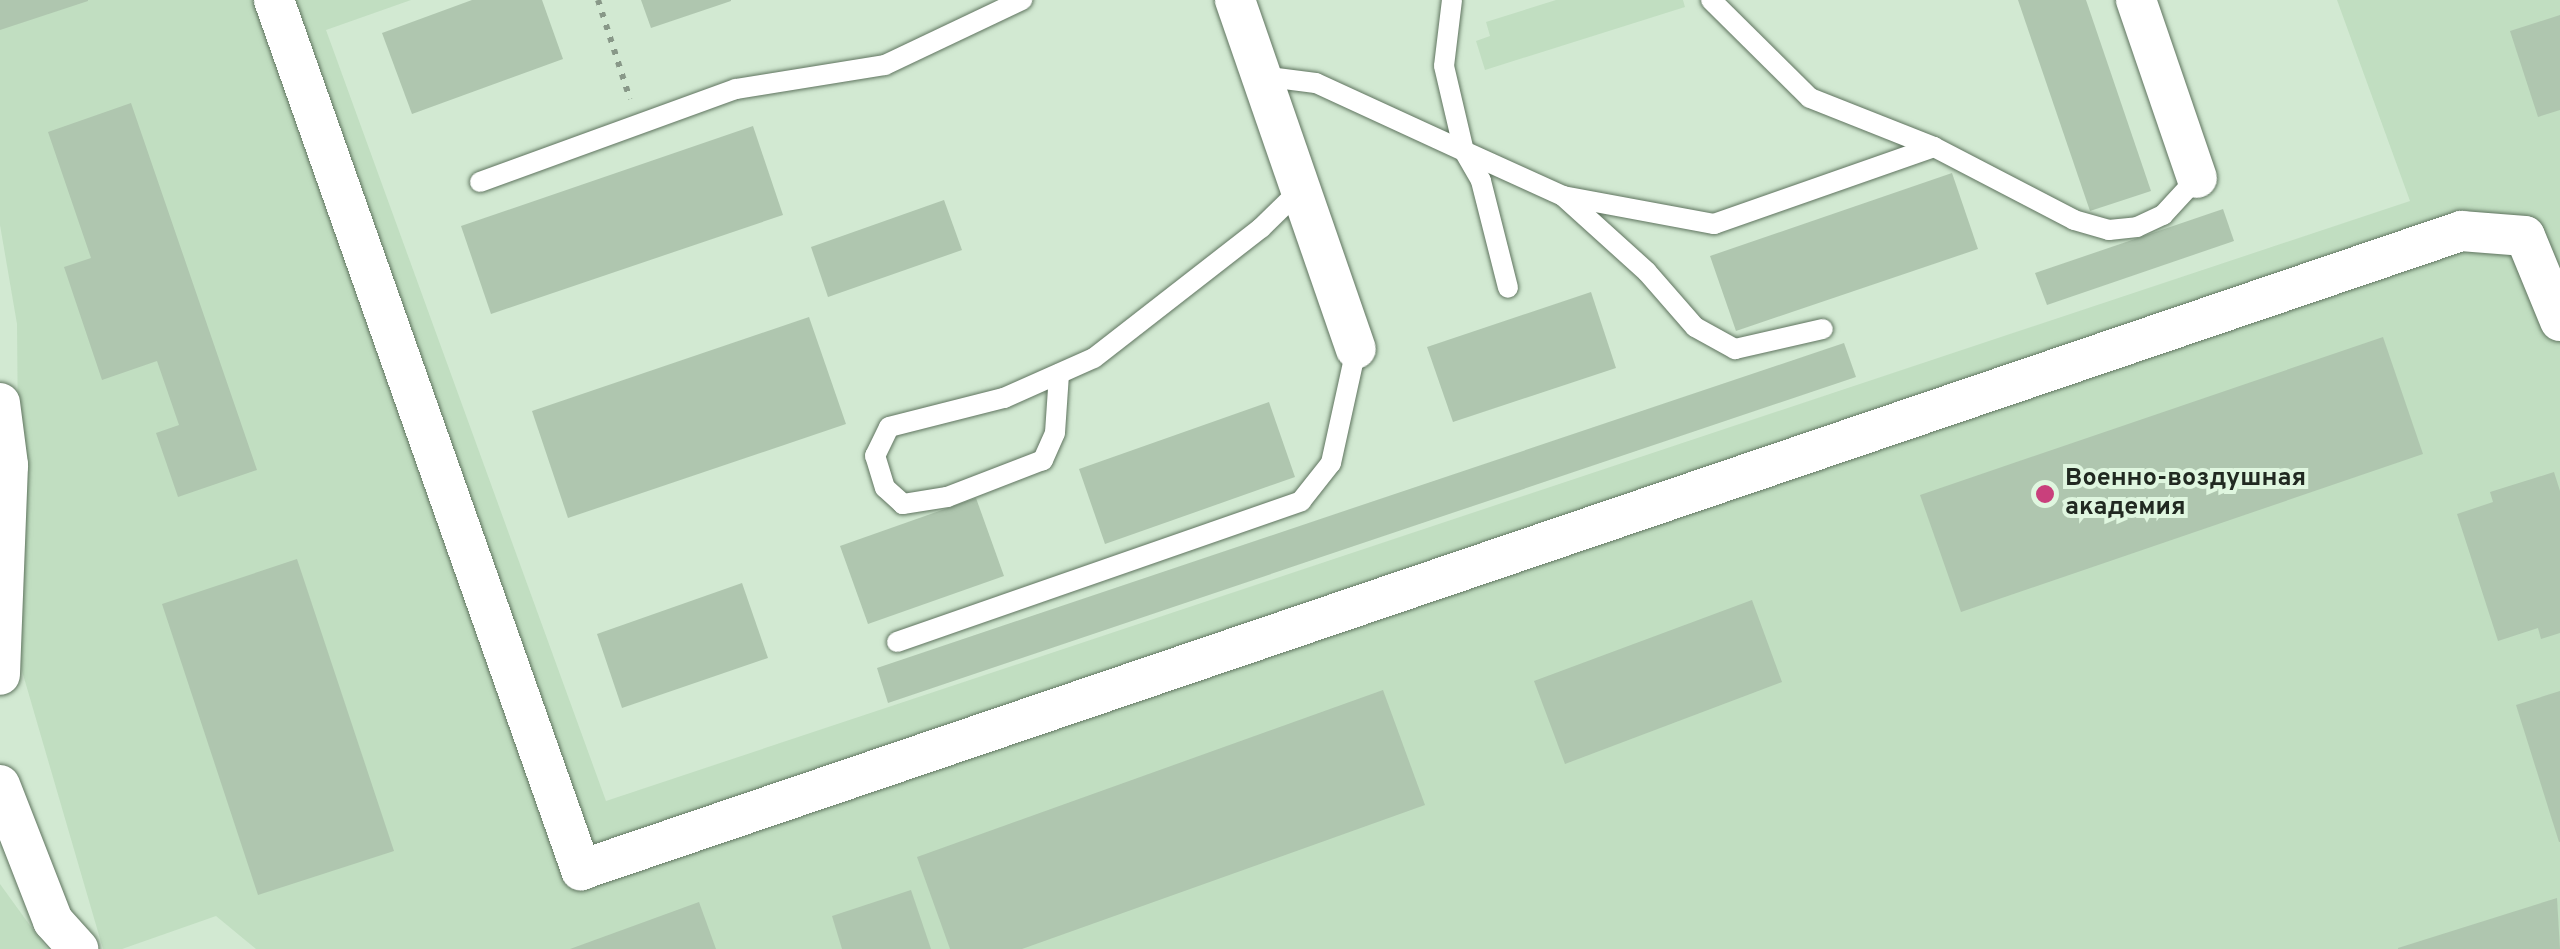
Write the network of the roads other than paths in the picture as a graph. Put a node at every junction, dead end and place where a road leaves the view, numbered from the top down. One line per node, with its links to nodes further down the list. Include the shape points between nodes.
1 (274, 0): 15 (street, via 581,870 2461,231 2525,236)
2 (1022, 0): 11 (lane, via 885,65 736,88)
3 (1234, 0): 7 (street)
4 (1452, 0): 9 (lane, via 1444,66)
5 (1711, 0): 8 (lane, via 1810,98)
6 (2136, 0): 10 (street)
7 (1262, 76): 9 (lane, via 1316,83); 12 (street)
8 (1934, 147): 10 (lane, via 2021,195 2110,230 2163,215); 13 (lane, via 1714,224)
9 (1464, 151): 13 (lane); 14 (lane, via 1490,212)
10 (2197, 178)
11 (480, 182)
12 (1301, 189): 17 (street); 18 (lane, via 1189,286 1094,358)
13 (1563, 196): 16 (lane, via 1695,326 1736,349)
14 (1508, 288)
15 (2560, 322)
16 (1823, 329)
17 (1356, 349): 20 (lane, via 1332,464 1301,501)
18 (1059, 374): 18 (lane, via 1004,398 890,427 875,456 886,488 903,504 947,497 1043,460 1055,433)
19 (0, 403): 21 (street, via 8,465)
20 (897, 642)
21 (0, 675)
22 (0, 785): 23 (street, via 53,921)
23 (78, 949)

